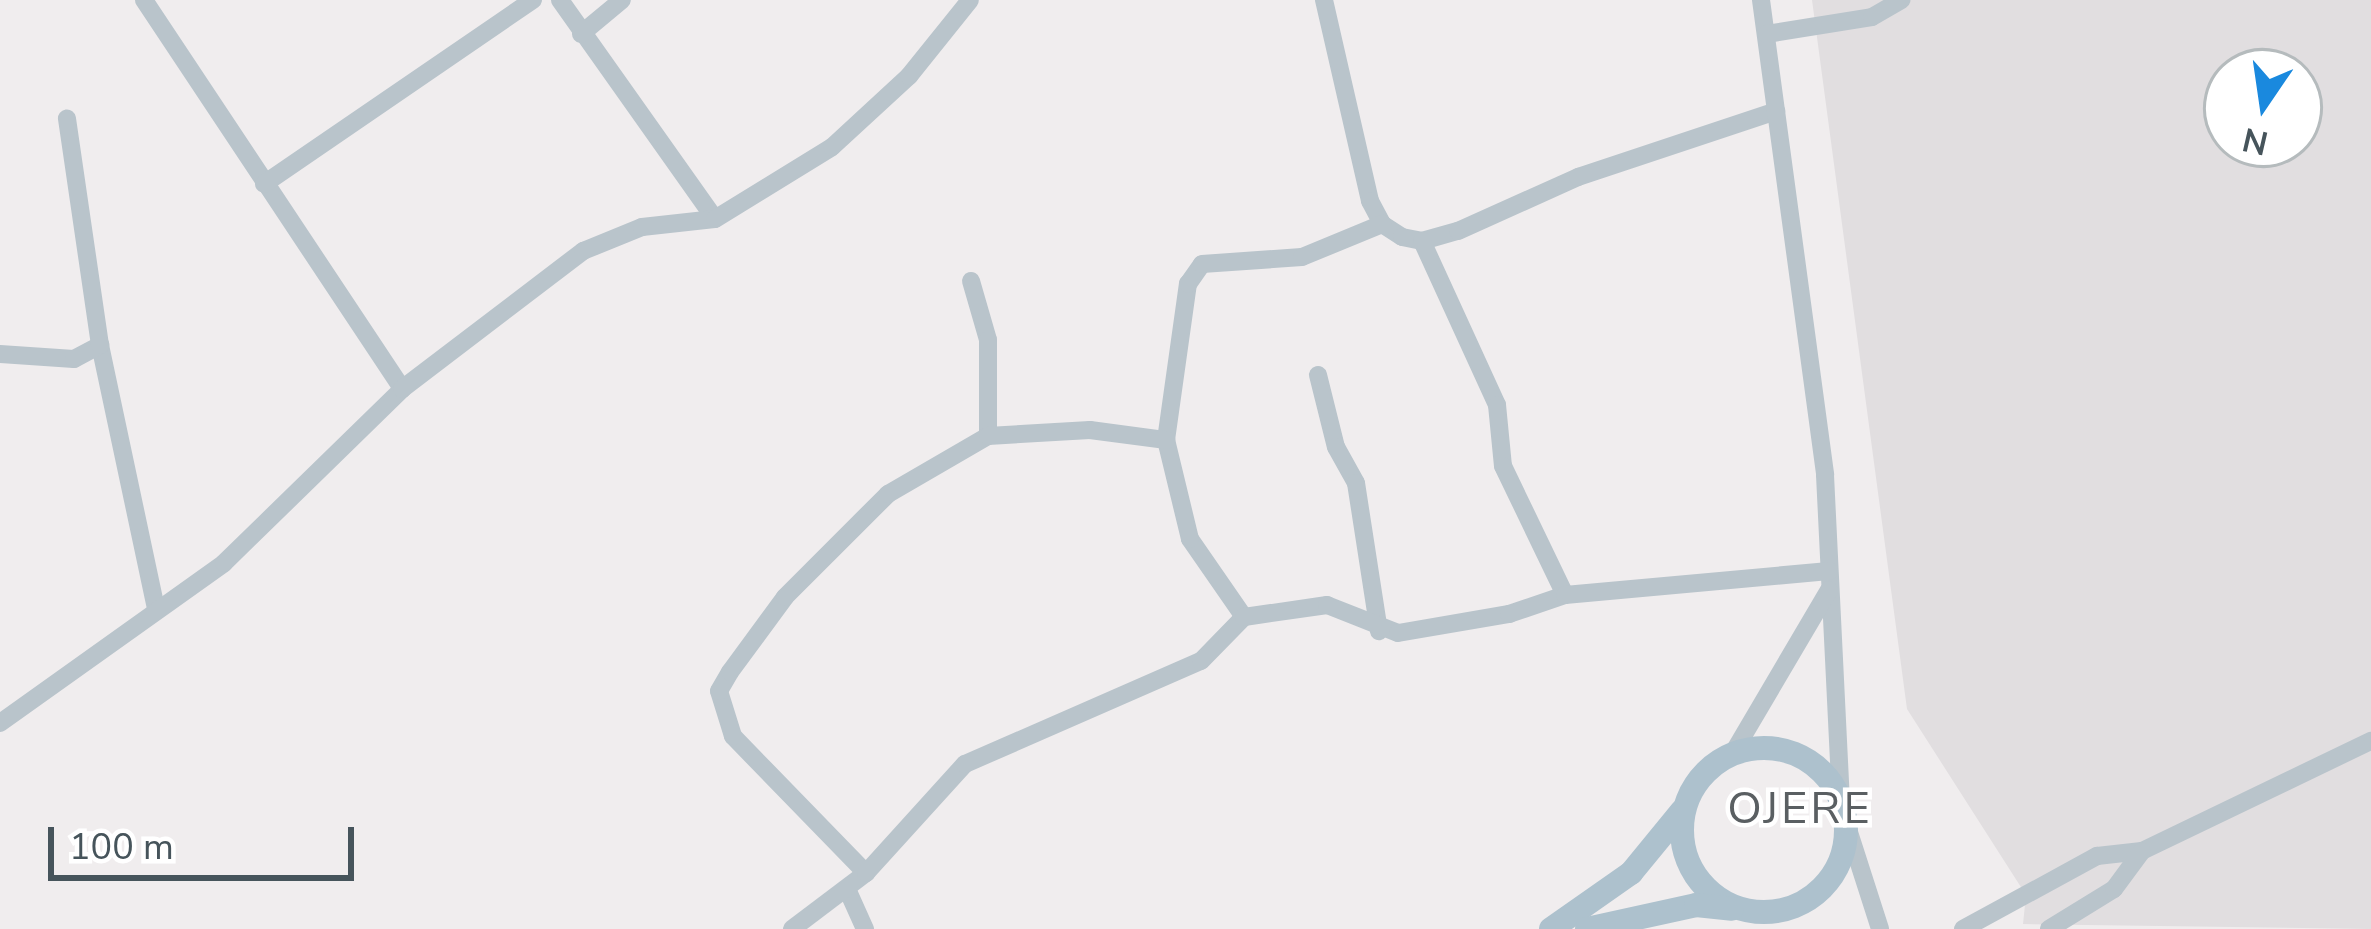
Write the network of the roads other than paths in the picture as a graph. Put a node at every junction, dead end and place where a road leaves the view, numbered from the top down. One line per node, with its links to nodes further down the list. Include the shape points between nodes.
1 (144, 0): 13 (street)
2 (533, 0): 13 (street)
3 (560, 0): 9 (street)
4 (622, 0): 9 (street)
5 (970, 0): 14 (street, via 871,115)
6 (1324, 0): 15 (street)
7 (1761, 0): 10 (street)
8 (1901, 0): 10 (street, via 1872,17)
9 (581, 34): 14 (street)
10 (1767, 34): 11 (street)
11 (1776, 111): 16 (street, via 1578,177); 24 (street, via 1825,475)
12 (67, 118): 18 (street)
13 (264, 184): 21 (street)
14 (715, 220): 21 (street, via 642,227 583,250)
15 (1382, 224): 16 (street); 23 (street, via 1302,257 1194,270)
16 (1422, 241): 25 (street, via 1497,405 1503,466)
17 (971, 280): 22 (street, via 988,340)
18 (100, 345): 19 (street, via 74,358); 26 (street)
19 (0, 354)
20 (1318, 375): 28 (street, via 1336,447 1356,483)
21 (402, 389): 26 (street, via 224,563)
22 (988, 436): 23 (street, via 1090,430); 35 (street, via 888,494 836,542 785,597 719,692 748,757)
23 (1166, 440): 27 (street, via 1190,538)
24 (1829, 580): 25 (street); 31 (street); 33 (street)
25 (1565, 596): 28 (street, via 1444,628)
26 (157, 609): 29 (street)
27 (1244, 617): 28 (street, via 1328,604); 35 (street, via 1201,661 965,764)
28 (1379, 632)
29 (0, 723)
30 (2371, 741): 34 (street)
31 (1733, 753): 32 (main road, via 1694,785); 33 (main road, via 1796,755 1828,778)
32 (1683, 809): 37 (main road, via 1686,860 1699,882); 40 (main road, via 1631,873)
33 (1844, 813): 37 (main road, via 1834,875 1816,894 1781,910); 42 (street)
34 (2142, 850): 43 (street, via 2097,856); 44 (street, via 2114,889)
35 (866, 873): 36 (street)
36 (847, 889): 38 (street); 39 (street)
37 (1743, 910): 41 (main road, via 1696,905)
38 (792, 929)
39 (865, 929)
40 (1551, 929)
41 (1587, 929)
42 (1880, 929)
43 (1963, 929)
44 (2049, 929)

